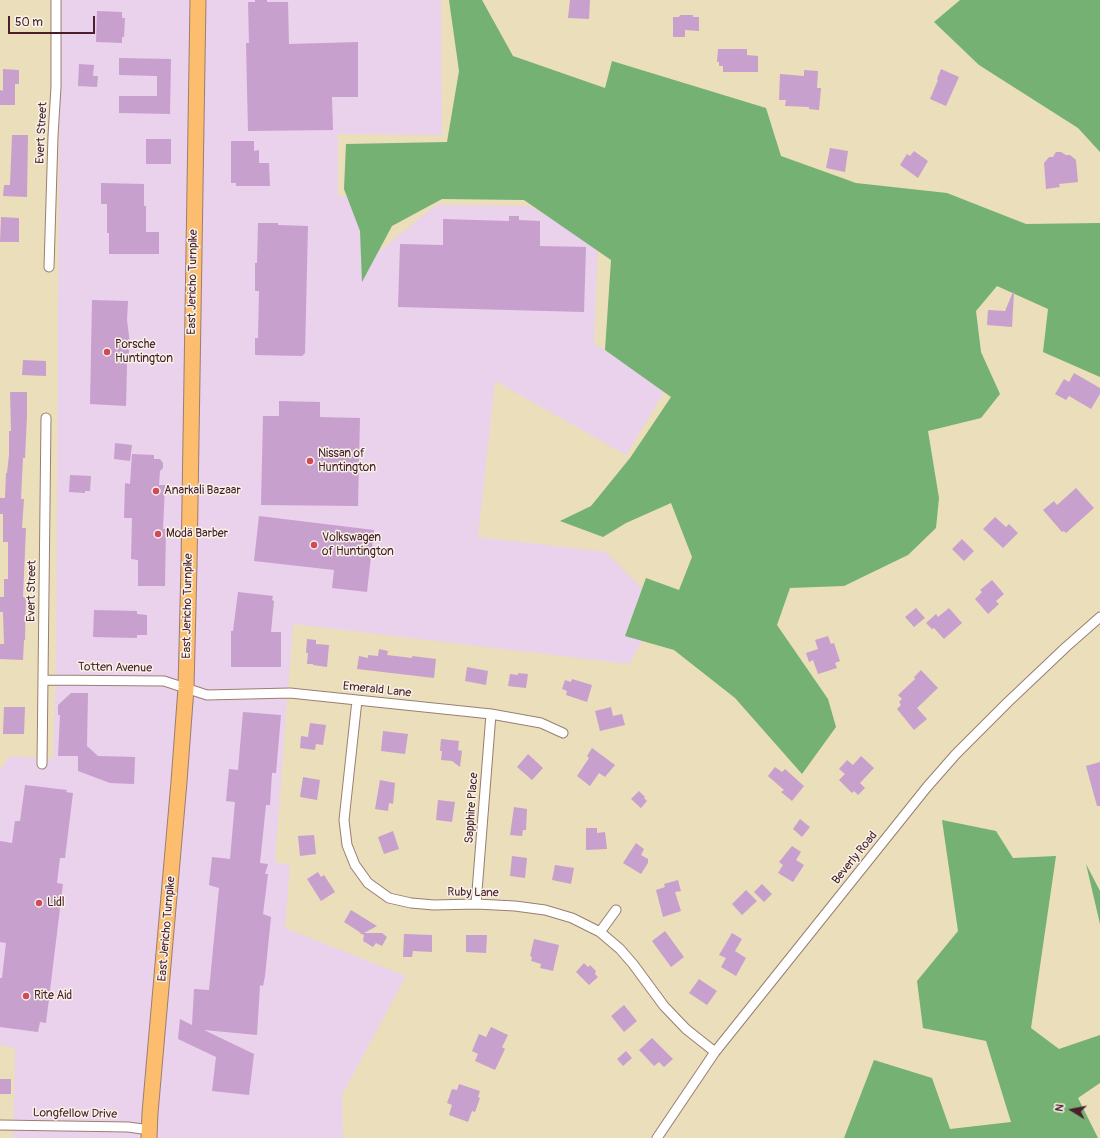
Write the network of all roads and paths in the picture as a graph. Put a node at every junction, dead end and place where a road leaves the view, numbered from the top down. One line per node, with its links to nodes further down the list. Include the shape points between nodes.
1 (56, 0): 3 (street, Evert Street)
2 (198, 0): 7 (main road, East Jericho Turnpike)
3 (50, 267)
4 (46, 418): 6 (street, Evert Street)
5 (1100, 617): 15 (street, Beverly Road, via 1036,675 956,754)
6 (43, 680): 7 (street, Totten Avenue, via 164,681); 11 (street, Evert Street)
7 (186, 688): 8 (street, Emerald Lane, via 207,695 290,693); 17 (main road, East Jericho Turnpike)
8 (357, 700): 9 (street, Emerald Lane); 12 (street, Ruby Lane, via 344,820 347,845 355,865 368,883 389,898 434,905)
9 (491, 714): 10 (street, Emerald Lane, via 541,723); 12 (street, Sapphire Place)
10 (563, 733)
11 (42, 764)
12 (476, 904): 14 (street, Ruby Lane, via 545,910 572,918)
13 (616, 910): 14 (street)
14 (600, 932): 15 (street, Ruby Lane, via 620,949 664,1006 686,1029)
15 (715, 1052): 18 (street, Beverly Road)
16 (0, 1125): 17 (street, Longfellow Drive, via 128,1127)
17 (150, 1134)
18 (657, 1138)

